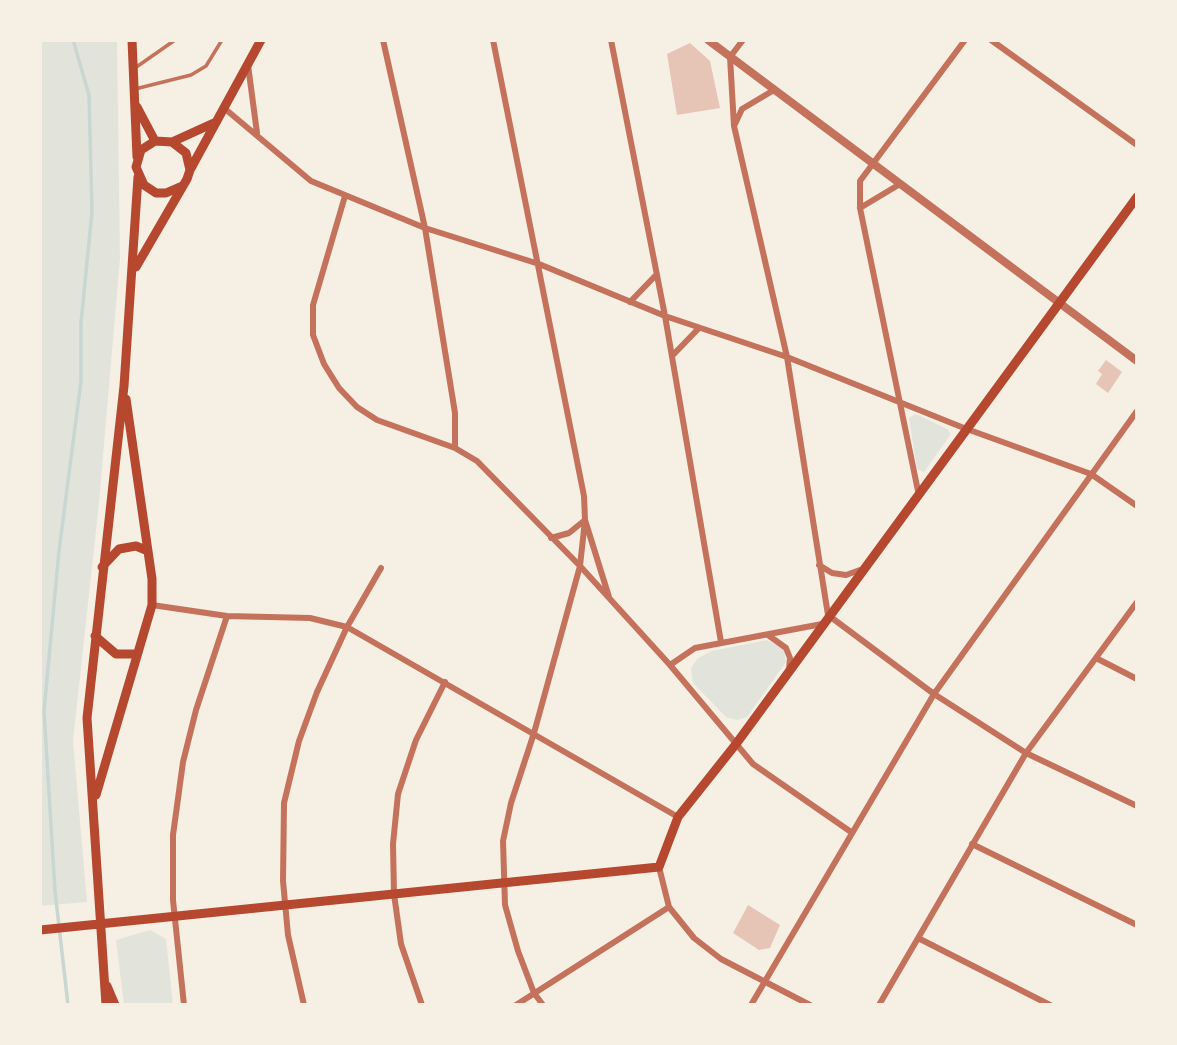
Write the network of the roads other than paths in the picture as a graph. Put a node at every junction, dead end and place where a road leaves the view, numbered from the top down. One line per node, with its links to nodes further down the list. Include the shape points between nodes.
1 (132, 40): 14 (main road)
2 (175, 40): 14 (lane)
3 (222, 40): 15 (lane, via 206,66 191,75)
4 (261, 40): 13 (main road)
5 (383, 40): 34 (street)
6 (493, 40): 35 (street)
7 (611, 40): 37 (street)
8 (708, 40): 12 (street)
9 (743, 40): 12 (street)
10 (965, 40): 26 (street)
11 (991, 40): 24 (street)
12 (730, 57): 16 (street); 20 (street)
13 (248, 65): 18 (main road); 21 (street)
14 (133, 69): 15 (main road)
15 (135, 89): 17 (main road)
16 (774, 90): 20 (street, via 742,109); 26 (street)
17 (136, 106): 22 (main road); 25 (main road)
18 (225, 108): 19 (main road); 21 (street)
19 (216, 122): 23 (main road); 27 (main road)
20 (734, 126): 43 (street)
21 (257, 133): 31 (street, via 311,181)
22 (155, 141): 23 (main road); 25 (main road, via 141,150)
23 (172, 142): 27 (main road, via 186,153)
24 (1137, 145)
25 (138, 158): 28 (main road)
26 (873, 163): 29 (street); 33 (street, via 860,181)
27 (190, 170): 30 (main road)
28 (138, 177): 30 (main road, via 156,192); 36 (main road)
29 (900, 184): 33 (street); 39 (street)
30 (182, 186): 36 (main road)
31 (345, 196): 34 (street); 49 (street, via 313,305 313,335 324,363 357,407 405,432)
32 (1137, 197): 39 (main road)
33 (860, 208): 46 (street)
34 (425, 228): 35 (street); 49 (street, via 455,413)
35 (539, 264): 38 (street); 53 (street)
36 (133, 271): 45 (main road)
37 (656, 275): 38 (street); 40 (street)
38 (630, 302): 40 (street)
39 (1058, 302): 44 (street); 48 (main road)
40 (665, 316): 41 (street); 42 (street)
41 (699, 328): 42 (street); 43 (street)
42 (672, 356): 70 (street)
43 (787, 357): 46 (street); 56 (street)
44 (1137, 361)
45 (124, 386): 55 (main road); 58 (main road)
46 (902, 403): 48 (street); 51 (street)
47 (1137, 411): 50 (street)
48 (964, 428): 50 (street); 51 (main road)
49 (455, 448): 54 (street, via 477,461)
50 (1091, 474): 52 (street); 77 (street)
51 (918, 491): 60 (main road)
52 (1137, 506)
53 (585, 520): 54 (street, via 569,533); 57 (street); 61 (street)
54 (551, 538): 57 (street)
55 (148, 551): 58 (main road, via 119,549); 63 (main road)
56 (819, 565): 60 (street, via 846,575); 64 (street)
57 (580, 566): 61 (street); 78 (street)
58 (102, 568): 69 (main road)
59 (381, 568): 67 (street)
60 (860, 570): 64 (main road)
61 (610, 599): 73 (street)
62 (1137, 602): 72 (street)
63 (152, 605): 65 (street); 71 (main road)
64 (828, 615): 66 (main road); 77 (street)
65 (226, 616): 67 (street, via 310,618); 91 (street, via 183,762 173,835)
66 (822, 624): 68 (street); 74 (main road)
67 (347, 627): 76 (street); 89 (street, via 312,704 284,803)
68 (766, 634): 70 (street); 74 (street, via 786,648)
69 (95, 636): 71 (main road, via 116,654); 81 (main road, via 88,718)
70 (721, 642): 73 (street, via 695,648)
71 (136, 654): 81 (main road)
72 (1096, 658): 75 (street); 80 (street)
73 (670, 665): 79 (street)
74 (789, 669): 79 (main road)
75 (1137, 679)
76 (445, 682): 78 (street); 88 (street, via 416,740 398,794)
77 (934, 694): 80 (street); 84 (street)
78 (534, 733): 83 (street); 87 (street, via 511,803 503,841)
79 (736, 744): 83 (main road); 84 (street, via 754,764)
80 (1026, 753): 82 (street); 85 (street)
81 (93, 804): 95 (main road)
82 (1137, 806)
83 (678, 817): 86 (main road)
84 (851, 832): 96 (street)
85 (972, 844): 92 (street); 94 (street)
86 (659, 867): 87 (main road); 90 (street)
87 (502, 883): 88 (main road); 97 (street, via 517,951)
88 (394, 894): 89 (main road); 102 (street, via 401,944)
89 (285, 905): 91 (main road); 101 (street)
90 (669, 908): 96 (street, via 694,938); 97 (street)
91 (176, 916): 93 (main road); 100 (street)
92 (1137, 925)
93 (40, 930)
94 (918, 938): 107 (street); 108 (street)
95 (104, 978): 98 (main road); 99 (main road)
96 (764, 984): 105 (street); 106 (street)
97 (534, 993): 103 (street); 104 (street)
98 (106, 1005)
99 (115, 1005)
100 (184, 1005)
101 (304, 1005)
102 (422, 1005)
103 (516, 1005)
104 (543, 1005)
105 (751, 1005)
106 (810, 1005)
107 (878, 1005)
108 (1050, 1005)

